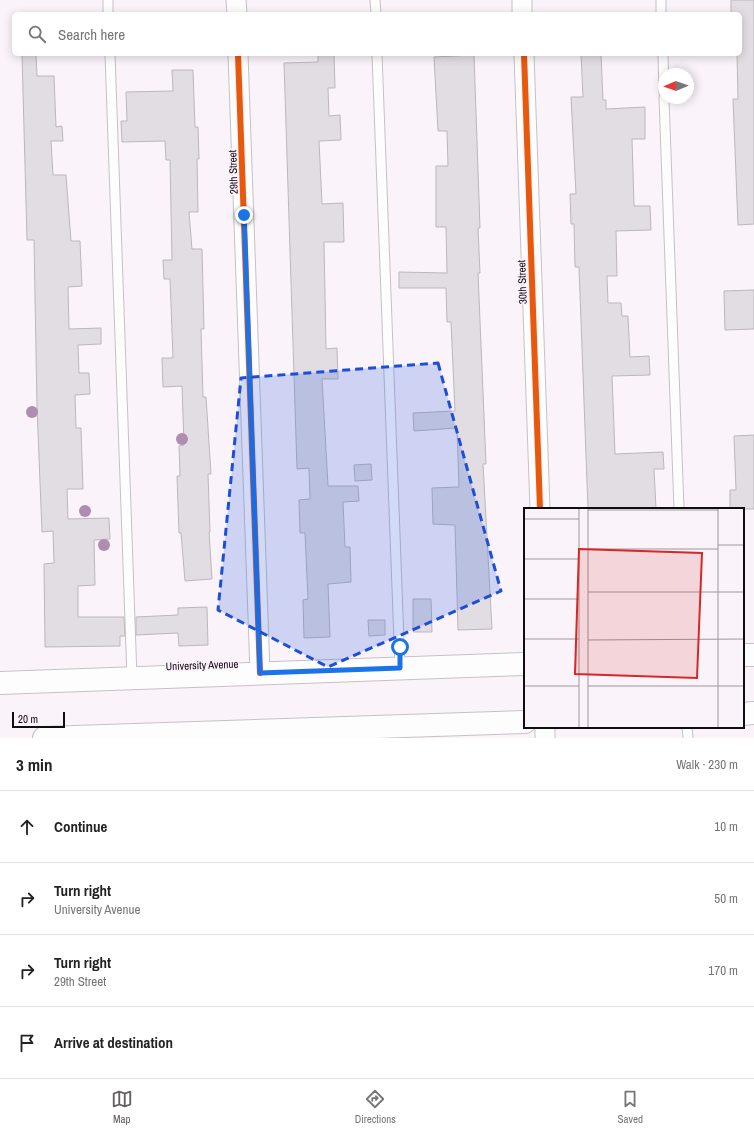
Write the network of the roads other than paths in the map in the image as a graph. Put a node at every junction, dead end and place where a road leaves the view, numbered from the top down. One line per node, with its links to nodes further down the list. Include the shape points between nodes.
1 (108, 0): 6 (lane)
2 (236, 0): 7 (street)
3 (375, 0): 8 (lane)
4 (522, 0): 9 (street)
5 (661, 0): 10 (lane)
6 (108, 12)
7 (237, 12)
8 (376, 12)
9 (522, 12)
10 (661, 12)
11 (110, 56): 23 (lane)
12 (238, 56): 22 (street, 29th Street)
13 (377, 56): 21 (lane)
14 (524, 56): 18 (street, 30th Street)
15 (663, 56): 16 (lane)
16 (663, 68)
17 (664, 104): 19 (lane)
18 (540, 508)
19 (678, 508)
20 (524, 664): 21 (main road, University Avenue)
21 (400, 668): 22 (main road, University Avenue)
22 (260, 673): 23 (main road, University Avenue)
23 (132, 678): 24 (main road, University Avenue)
24 (0, 683)
25 (754, 713): 26 (main road)
26 (744, 714)
27 (524, 722): 29 (main road)
28 (687, 728): 33 (lane)
29 (424, 731): 30 (main road)
30 (304, 733): 31 (main road)
31 (184, 735): 32 (main road)
32 (57, 738)
33 (688, 738)

